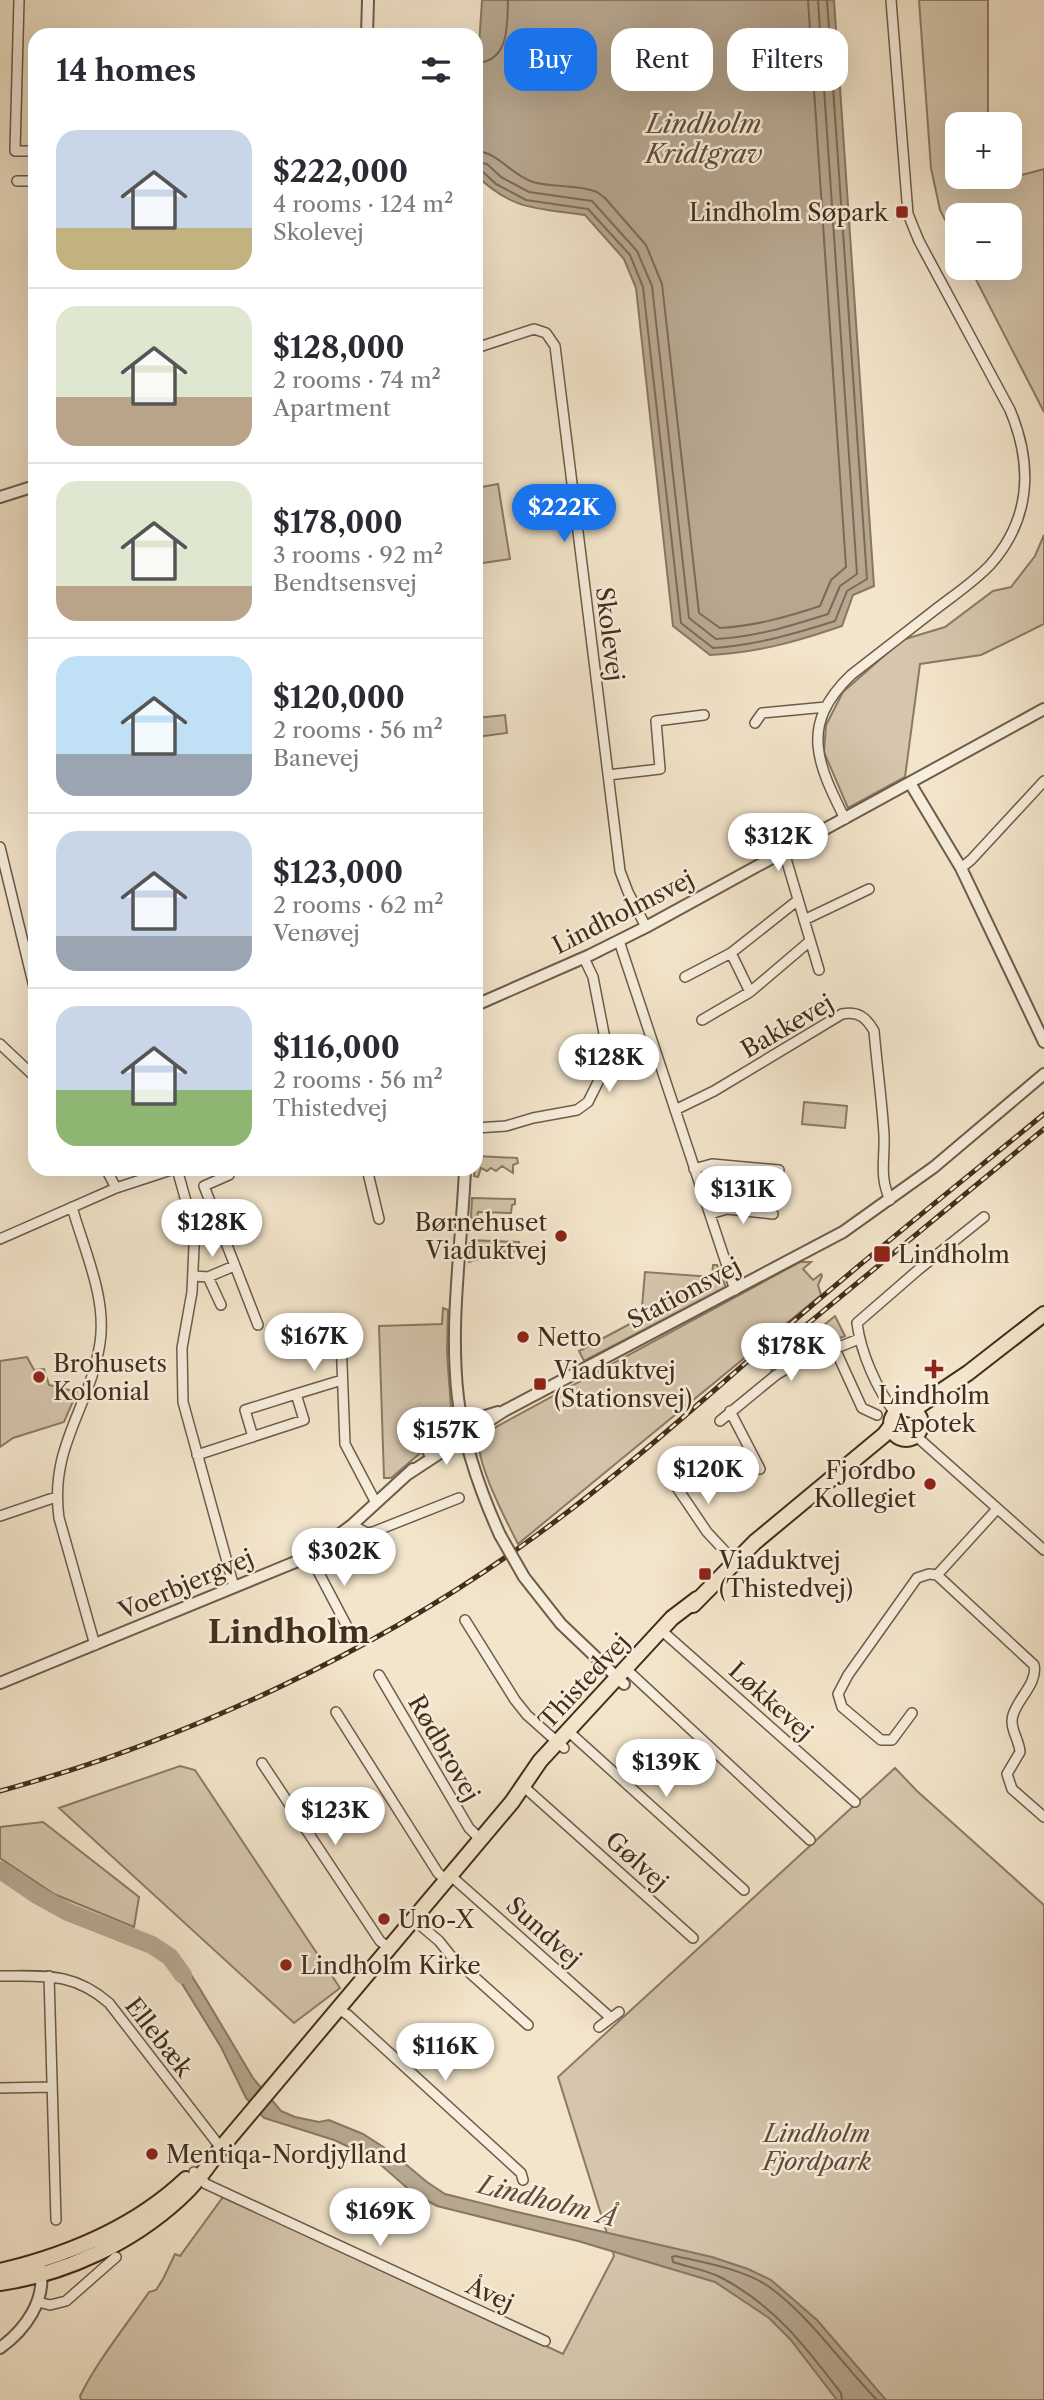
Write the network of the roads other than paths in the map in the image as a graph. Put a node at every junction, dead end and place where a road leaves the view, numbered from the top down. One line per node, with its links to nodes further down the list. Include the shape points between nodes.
1 (19, 0): 5 (street, via 15,151)
2 (368, 0): 4 (street)
3 (891, 0): 11 (street, via 908,214 1020,433 1025,487 1009,538 989,566 851,675)
4 (368, 28)
5 (28, 151)
6 (17, 181): 7 (street)
7 (28, 181)
8 (483, 346): 15 (street, Skolevej, via 534,329 546,333 555,346)
9 (28, 488): 10 (street)
10 (0, 497)
11 (826, 707): 14 (street, via 762,713); 18 (street, via 818,736 820,763)
12 (1044, 709): 17 (street, Lindholmsvej)
13 (704, 715): 15 (street, via 656,721 660,769)
14 (755, 723)
15 (608, 775): 25 (street, Skolevej, via 620,871)
16 (1044, 781): 21 (street)
17 (910, 783): 18 (street, Lindholmsvej); 21 (street)
18 (845, 819): 20 (street, Lindholmsvej)
19 (0, 847): 30 (street)
20 (784, 852): 23 (street); 25 (street, Lindholmsvej)
21 (961, 868): 36 (street)
22 (869, 889): 24 (street)
23 (798, 900): 24 (street); 28 (street)
24 (804, 920): 27 (street)
25 (646, 927): 26 (street, Lindholmsvej)
26 (619, 940): 29 (street, Lindholmsvej); 40 (street)
27 (810, 941): 31 (street); 33 (street)
28 (731, 953): 32 (street); 33 (street)
29 (584, 958): 34 (street, Lindholmsvej); 41 (street, via 593,977 607,1049 607,1061 588,1102 577,1110)
30 (28, 962)
31 (819, 970)
32 (685, 976)
33 (750, 992): 35 (street)
34 (483, 1002)
35 (702, 1020)
36 (1044, 1042)
37 (0, 1044): 38 (street)
38 (28, 1070)
39 (1044, 1074): 51 (street, Stationsvej)
40 (675, 1110): 42 (street); 51 (street, Bakkevej, via 842,1014 856,1013 874,1031 884,1136 882,1177)
41 (483, 1128)
42 (694, 1169): 43 (street, via 712,1164); 53 (street)
43 (779, 1170)
44 (110, 1176): 50 (street)
45 (153, 1176): 50 (street)
46 (177, 1176): 59 (street, via 191,1219)
47 (227, 1176): 58 (street, via 204,1186)
48 (369, 1176): 56 (street)
49 (465, 1176): 75 (street, via 456,1343)
50 (116, 1188): 52 (street)
51 (890, 1200): 61 (street, Stationsvej, via 842,1232)
52 (72, 1207): 57 (street); 82 (street, via 98,1296 100,1342 63,1449)
53 (710, 1214): 54 (street, via 727,1209); 61 (street)
54 (774, 1214)
55 (984, 1217): 66 (street, via 857,1324)
56 (379, 1219)
57 (0, 1239)
58 (234, 1266): 60 (street); 64 (street)
59 (194, 1276): 60 (street); 78 (street, via 181,1373 183,1402)
60 (208, 1277): 62 (street)
61 (735, 1290): 75 (street, Stationsvej)
62 (221, 1305)
63 (1044, 1314): 74 (main road, via 968,1373)
64 (258, 1325)
65 (341, 1338): 68 (street)
66 (859, 1339): 67 (street); 72 (street)
67 (835, 1349): 70 (street, via 791,1366); 71 (street, via 862,1408)
68 (342, 1380): 69 (street); 84 (street, via 345,1444)
69 (296, 1394): 76 (street, via 304,1420); 76 (street, via 245,1410)
70 (730, 1411): 73 (street); 81 (street)
71 (877, 1415)
72 (893, 1420): 74 (main road, via 904,1409); 77 (main road, via 893,1432); 80 (main road, Thistedvej, via 884,1435)
73 (720, 1421)
74 (917, 1422): 77 (main road, via 909,1439); 85 (street)
75 (464, 1431): 84 (street, Voerbjergvej); 98 (street, bridge, via 500,1535 524,1577 561,1624)
76 (253, 1437): 78 (street)
77 (901, 1438): 80 (main road, Thistedvej)
78 (197, 1455): 92 (street)
79 (663, 1466): 90 (street, via 707,1532)
80 (846, 1468): 90 (main road, Thistedvej)
81 (760, 1469)
82 (56, 1497): 86 (street); 96 (street)
83 (459, 1498): 87 (street, via 373,1532)
84 (376, 1503): 87 (street, Voerbjergvej)
85 (997, 1509): 88 (street); 91 (street)
86 (0, 1516)
87 (352, 1525): 89 (street, Voerbjergvej)
88 (1044, 1550)
89 (310, 1556): 92 (street, Voerbjergvej); 95 (street)
90 (734, 1561): 94 (main road, Thistedvej, via 672,1618)
91 (937, 1575): 101 (street, via 917,1578 838,1694 842,1707 881,1740 892,1740); 106 (street, via 1034,1665 1034,1677 1013,1712 1020,1752 1007,1776 1012,1789)
92 (234, 1587): 96 (street, Voerbjergvej)
93 (465, 1620): 102 (street, via 527,1715)
94 (665, 1633): 98 (main road, Thistedvej); 105 (street, Løkkevej)
95 (351, 1634)
96 (95, 1645): 99 (street, Voerbjergvej)
97 (379, 1675): 107 (street, Rødbrovej, via 469,1828)
98 (625, 1677): 102 (main road, Thistedvej); 108 (street)
99 (0, 1684)
100 (336, 1712): 109 (street, Sundvej, via 438,1873)
101 (912, 1713)
102 (566, 1740): 104 (main road, Thistedvej); 110 (street)
103 (262, 1763): 113 (street)
104 (524, 1787): 107 (main road, Thistedvej); 112 (street, Gølvej)
105 (855, 1802)
106 (1044, 1817)
107 (480, 1839): 109 (main road, Thistedvej)
108 (810, 1840)
109 (449, 1878): 111 (main road, Thistedvej); 118 (street, Sundvej)
110 (744, 1890)
111 (413, 1919): 113 (main road, Thistedvej); 119 (street)
112 (693, 1938)
113 (388, 1948): 116 (main road, Thistedvej)
114 (0, 1976): 115 (street, Ellebæk)
115 (49, 1976): 121 (street); 123 (street, Ellebæk, via 80,1983 109,2003)
116 (338, 2009): 123 (main road, Thistedvej); 125 (street, via 521,2173)
117 (619, 2012): 118 (street)
118 (611, 2018): 120 (street)
119 (528, 2025)
120 (599, 2027)
121 (52, 2087): 122 (street); 126 (street)
122 (0, 2088)
123 (221, 2148): 124 (main road, Thistedvej)
124 (197, 2175): 128 (main road, Thistedvej, via 131,2220); 132 (street, Åvej, via 206,2184)
125 (523, 2180)
126 (56, 2220)
127 (116, 2257): 131 (street, via 66,2301)
128 (40, 2268): 129 (main road, Thistedvej); 130 (main road, Thistedvej); 131 (street)
129 (0, 2271)
130 (0, 2283)
131 (38, 2302): 133 (street, via 20,2330)
132 (545, 2341)
133 (0, 2348)

